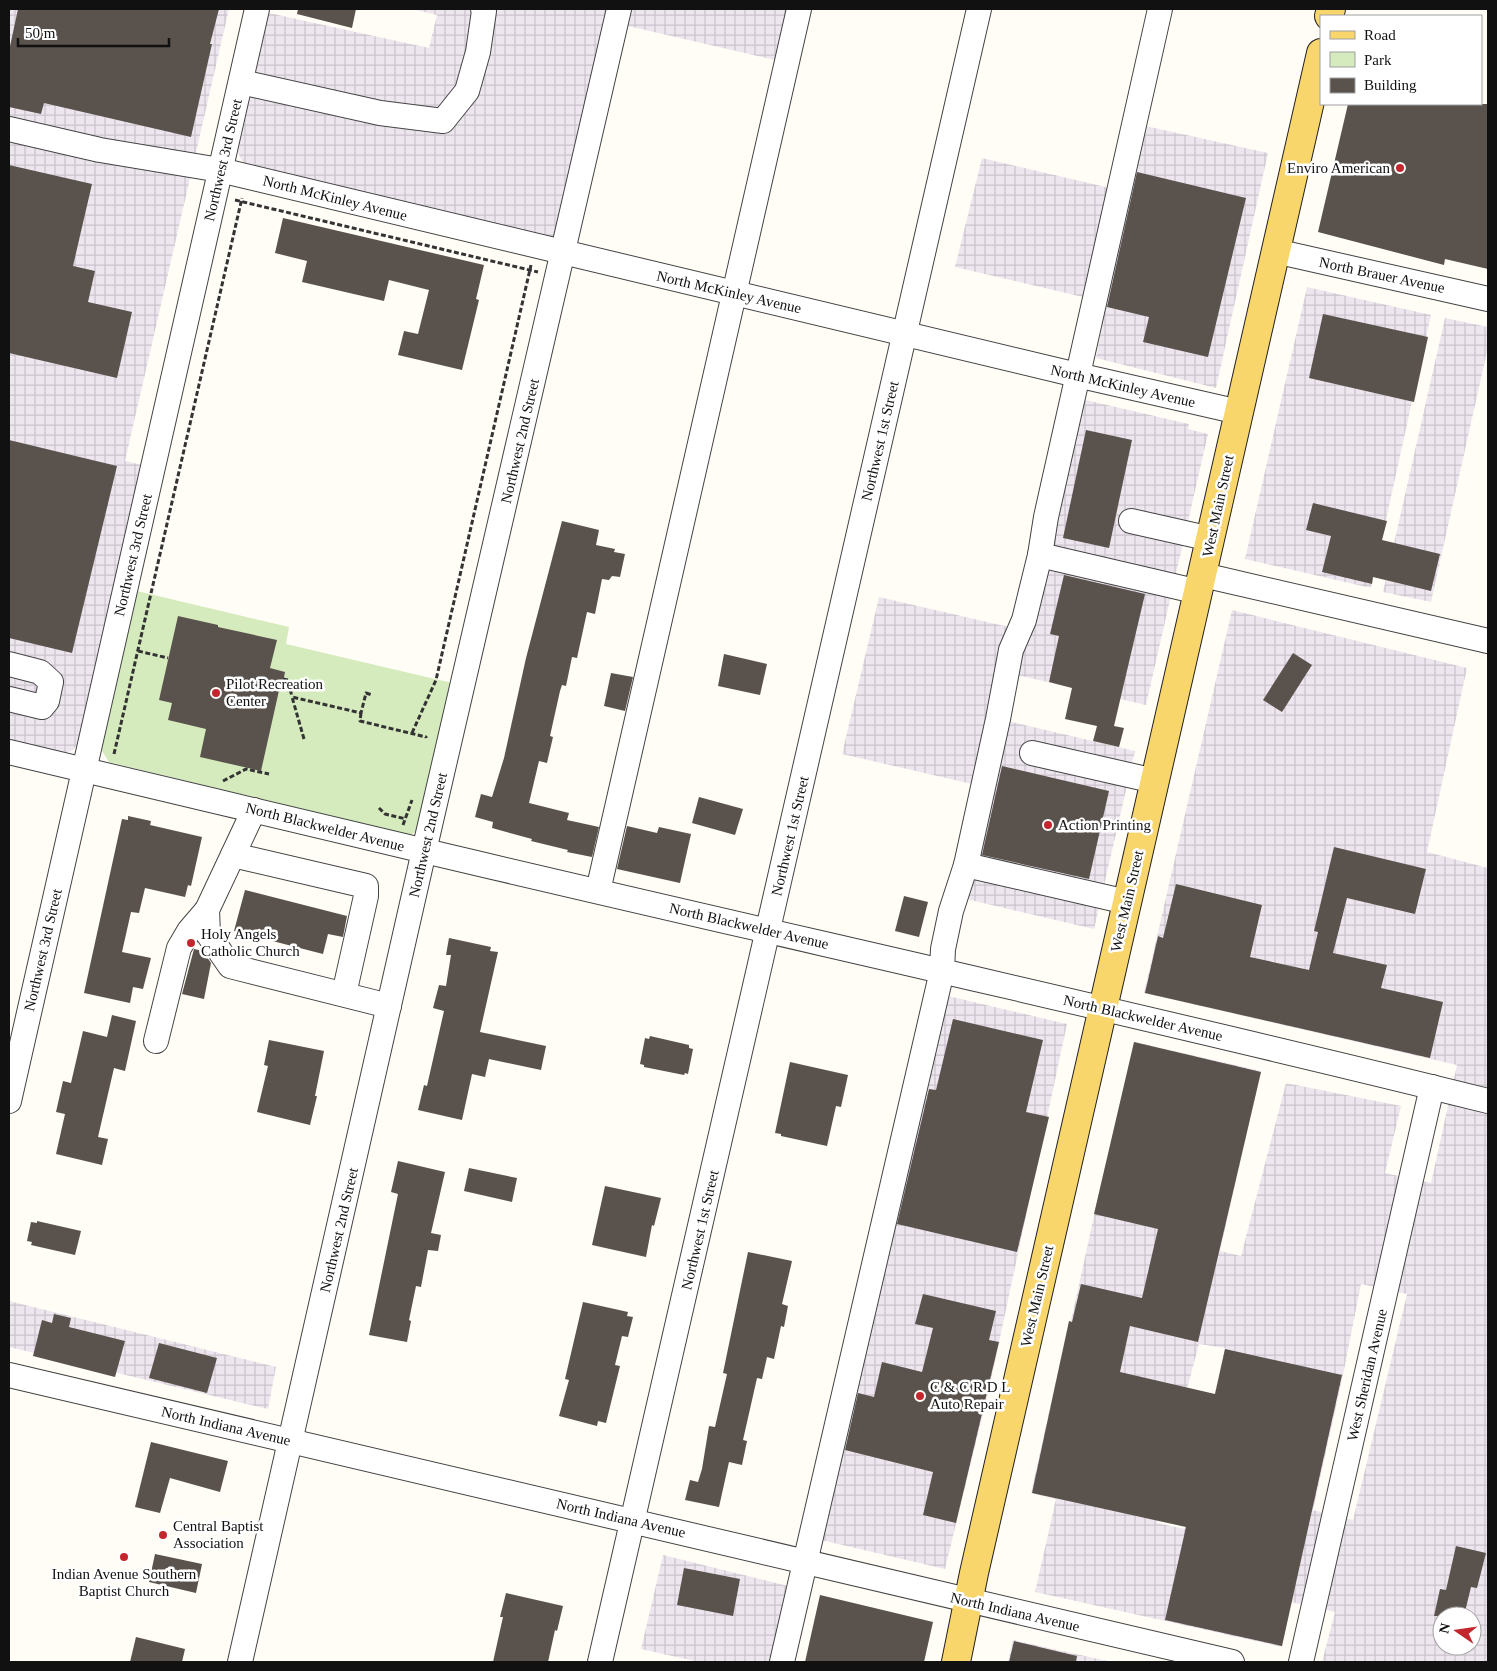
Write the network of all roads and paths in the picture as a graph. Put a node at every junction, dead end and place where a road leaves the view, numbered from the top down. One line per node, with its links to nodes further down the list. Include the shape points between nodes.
1 (258, 9): 8 (street, Northwest 3rd Street)
2 (483, 9): 8 (street, via 478,52 467,91 443,122 380,113)
3 (619, 9): 16 (street, Northwest 2nd Street)
4 (799, 9): 19 (street)
5 (979, 9): 21 (street, Northwest 1st Street)
6 (1160, 9): 22 (street)
7 (1320, 56): 15 (main road, West Main Street)
8 (240, 82): 10 (street, Northwest 3rd Street)
9 (9, 129): 10 (street, North McKinley Avenue, via 100,150)
10 (220, 170): 11 (street, North McKinley Avenue); 12 (street, Northwest 3rd Street)
11 (247, 176): 13 (path); 14 (street, North McKinley Avenue)
12 (215, 195): 13 (path); 43 (street, Northwest 3rd Street)
13 (241, 201): 17 (path); 29 (path)
14 (536, 246): 16 (street, North McKinley Avenue); 17 (path)
15 (1275, 251): 20 (street, North Brauer Avenue); 23 (main road, West Main Street)
16 (563, 253): 18 (street, Northwest 2nd Street); 19 (street, North McKinley Avenue)
17 (530, 271): 18 (path); 37 (path, via 436,680)
18 (558, 277): 49 (street, Northwest 2nd Street)
19 (734, 293): 21 (street, North McKinley Avenue); 54 (street)
20 (1488, 299)
21 (904, 334): 22 (street, North McKinley Avenue); 57 (street, Northwest 1st Street)
22 (1077, 375): 23 (street, North McKinley Avenue); 26 (street)
23 (1238, 412): 25 (main road, West Main Street)
24 (1132, 521): 25 (street)
25 (1211, 539): 27 (main road, West Main Street)
26 (1040, 555): 27 (street); 53 (street, via 1024,620 1011,650)
27 (1201, 583): 28 (street); 44 (main road, West Main Street)
28 (1488, 641)
29 (138, 651): 30 (path); 42 (path)
30 (168, 658)
31 (9, 664): 35 (street, via 40,672 51,682 47,701 42,707)
32 (284, 679): 34 (path, via 288,680)
33 (372, 695): 36 (path, via 366,693)
34 (292, 697): 36 (path); 38 (path)
35 (9, 699)
36 (361, 713): 37 (path, via 360,721)
37 (412, 734): 39 (path, via 426,737)
38 (304, 739)
39 (424, 746)
40 (9, 752): 43 (street, North Blackwelder Avenue)
41 (1032, 753): 44 (street)
42 (114, 757)
43 (85, 769): 47 (street, North Blackwelder Avenue); 64 (street, Northwest 3rd Street)
44 (1155, 781): 55 (main road, West Main Street)
45 (413, 797): 48 (path)
46 (379, 808): 48 (path, via 385,814)
47 (254, 810): 50 (street, North Blackwelder Avenue); 52 (street)
48 (404, 818): 49 (path); 50 (path)
49 (430, 824): 51 (street, Northwest 2nd Street)
50 (398, 845): 51 (street, North Blackwelder Avenue)
51 (424, 851): 54 (street, North Blackwelder Avenue); 60 (street, Northwest 2nd Street)
52 (233, 855): 56 (street); 59 (street, via 366,886)
53 (966, 865): 55 (street); 58 (street, via 943,949)
54 (598, 891): 57 (street, North Blackwelder Avenue)
55 (1127, 902): 61 (main road, West Main Street)
56 (207, 910): 59 (street, via 208,934 230,966); 62 (street, via 179,948)
57 (769, 930): 58 (street, North Blackwelder Avenue); 68 (street, Northwest 1st Street)
58 (942, 972): 61 (street, North Blackwelder Avenue); 69 (street)
59 (344, 994): 60 (street)
60 (389, 1006): 67 (street, Northwest 2nd Street)
61 (1102, 1009): 63 (street, North Blackwelder Avenue); 70 (main road, West Main Street)
62 (156, 1041)
63 (1432, 1087): 65 (street, North Blackwelder Avenue); 76 (street, West Sheridan Avenue)
64 (9, 1101)
65 (1488, 1101)
66 (9, 1375): 67 (street, North Indiana Avenue)
67 (291, 1441): 68 (street, North Indiana Avenue); 71 (street, Northwest 2nd Street)
68 (633, 1521): 69 (street, North Indiana Avenue); 72 (street, Northwest 1st Street)
69 (805, 1562): 70 (street, North Indiana Avenue); 73 (street)
70 (968, 1601): 74 (main road, West Main Street); 75 (street, North Indiana Avenue)
71 (240, 1662)
72 (600, 1662)
73 (782, 1662)
74 (956, 1662)
75 (1232, 1662)
76 (1301, 1662)

